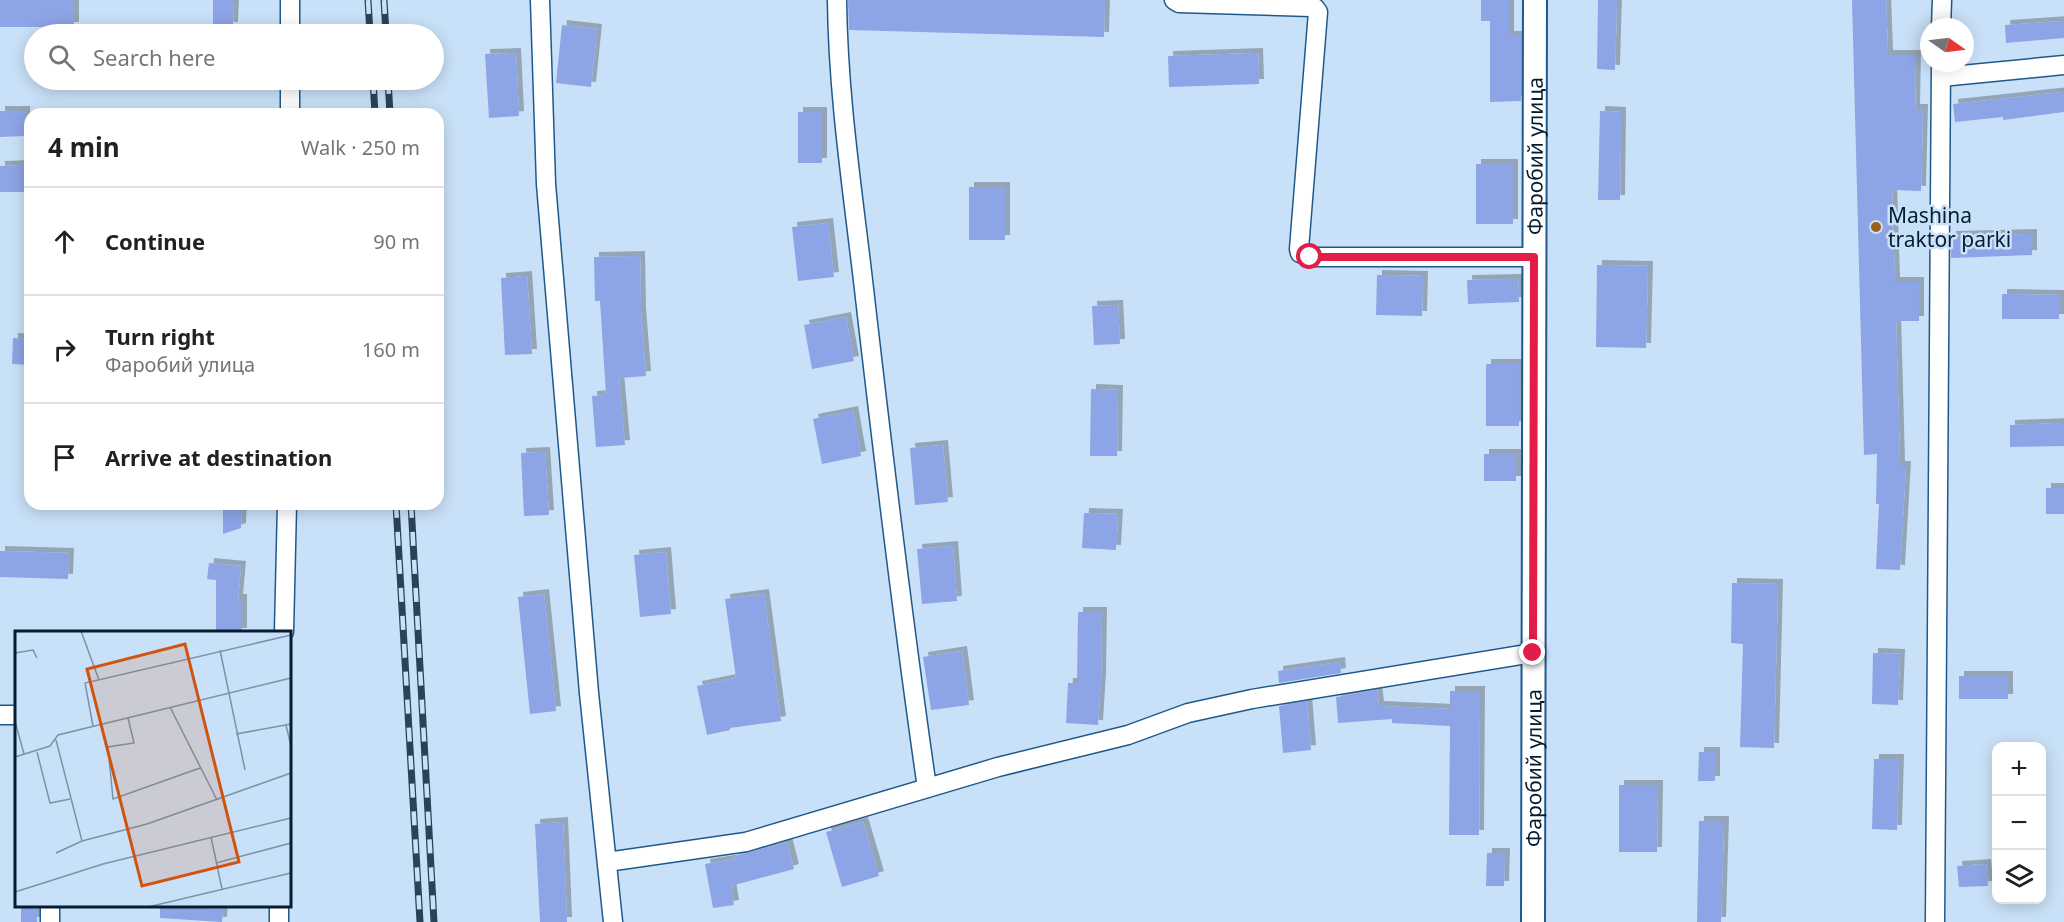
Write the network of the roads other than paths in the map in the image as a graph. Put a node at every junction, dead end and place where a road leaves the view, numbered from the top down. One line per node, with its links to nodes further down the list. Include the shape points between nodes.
1 (290, 0): 8 (street)
2 (540, 0): 19 (street, via 546,195)
3 (837, 0): 18 (street, via 838,58 868,324)
4 (1174, 0): 14 (street, via 1311,7 1318,12 1300,252 1310,257)
5 (1535, 0): 14 (street, Фаробий улица)
6 (1941, 0): 7 (street)
7 (1941, 18)
8 (290, 24)
9 (2064, 65): 10 (street)
10 (1974, 69)
11 (1941, 72): 22 (street)
12 (290, 90): 13 (street)
13 (291, 108)
14 (1534, 257): 17 (street, Фаробий улица)
15 (287, 510): 16 (street)
16 (284, 631)
17 (1533, 653): 18 (street, via 1188,713 1128,735 998,766); 21 (street, Фаробий улица)
18 (927, 788): 19 (street, via 746,842)
19 (607, 862): 20 (street)
20 (613, 922)
21 (1533, 922)
22 (1935, 922)

